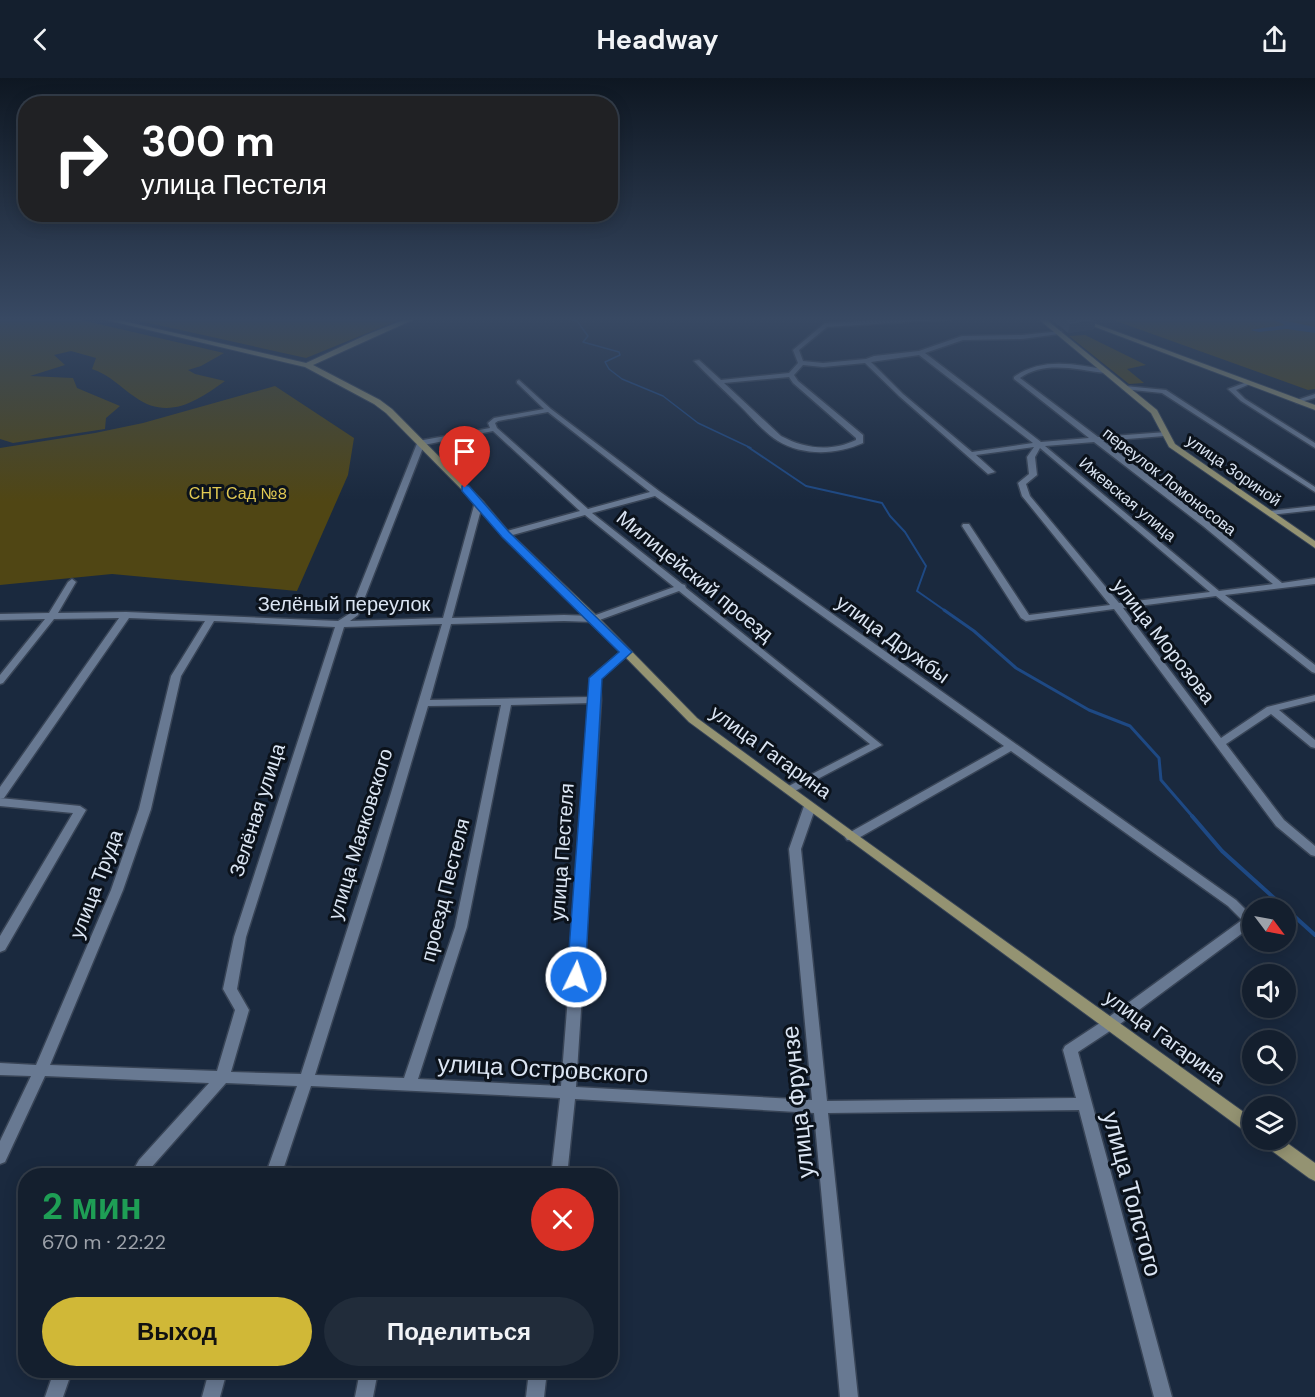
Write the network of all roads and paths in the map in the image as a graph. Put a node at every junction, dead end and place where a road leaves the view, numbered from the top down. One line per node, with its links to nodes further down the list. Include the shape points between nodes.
1 (333, 379): 21 (main road, улица Гагарина, via 377,402)
2 (715, 379): 11 (street)
3 (754, 379): 11 (street)
4 (793, 379): 11 (street, via 861,441 826,450 788,444)
5 (885, 379): 24 (street)
6 (953, 379): 22 (street, Ижевская улица)
7 (1017, 379): 20 (street, переулок Ломоносова)
8 (1114, 379): 13 (main road, улица Зориной)
9 (1235, 379): 12 (main road)
10 (519, 382): 17 (street, улица Дружбы)
11 (718, 382)
12 (1249, 384): 15 (main road); 23 (street, via 1231,389)
13 (1125, 388): 19 (main road, улица Зориной, via 1154,412); 26 (street, via 1164,391)
14 (1315, 396): 15 (street)
15 (1297, 401): 16 (main road)
16 (1315, 408)
17 (549, 410): 18 (street, via 496,419 491,423); 27 (street, улица Дружбы)
18 (494, 429): 21 (street); 30 (street, Милицейский проезд)
19 (1164, 434): 20 (street); 31 (main road, улица Зориной, via 1172,445)
20 (1096, 441): 22 (street); 37 (street, переулок Ломоносова)
21 (421, 443): 28 (main road, улица Гагарина); 47 (street, Зелёная улица, via 353,615)
22 (1039, 444): 24 (street); 39 (street, Ижевская улица); 40 (street, улица Морозова, via 1030,457 1033,476 1022,483 1026,496)
23 (1315, 446)
24 (971, 454): 25 (street)
25 (991, 472)
26 (1315, 490)
27 (656, 493): 30 (street); 57 (street, улица Дружбы)
28 (479, 502): 33 (main road, улица Гагарина); 46 (street, улица Маяковского)
29 (1315, 508): 31 (street)
30 (586, 512): 33 (street); 38 (street, Милицейский проезд)
31 (1270, 513): 34 (main road, улица Зориной)
32 (966, 526): 40 (street, via 1026,618)
33 (506, 534): 44 (main road, улица Гагарина)
34 (1315, 545)
35 (1315, 581): 37 (street)
36 (72, 582): 42 (street)
37 (1279, 584): 39 (street)
38 (682, 587): 44 (street, Зелёный переулок); 59 (street, Милицейский проезд, via 877,745)
39 (1216, 593): 40 (street); 49 (street, Ижевская улица)
40 (1117, 607): 56 (street, улица Морозова)
41 (126, 615): 42 (street, Зелёный переулок); 45 (street, Зелёный переулок); 60 (street)
42 (52, 616): 43 (street, Зелёный переулок); 50 (street)
43 (0, 617)
44 (594, 619): 46 (street, Зелёный переулок); 48 (main road, улица Гагарина)
45 (210, 620): 47 (street, Зелёный переулок); 68 (street, улица Труда, via 176,676 145,809 117,890)
46 (448, 623): 47 (street, Зелёный переулок); 54 (street, улица Маяковского)
47 (340, 624): 69 (street, Зелёная улица, via 240,937 230,989 242,1010)
48 (626, 652): 52 (street, улица Пестеля, via 595,678); 59 (main road, улица Гагарина, via 693,720)
49 (1315, 670)
50 (0, 681)
51 (1315, 698): 55 (street)
52 (596, 700): 53 (street); 72 (street, улица Пестеля)
53 (507, 701): 54 (street); 71 (street, проезд Пестеля, via 460,927)
54 (424, 703): 70 (street, улица Маяковского)
55 (1271, 709): 56 (street); 58 (street)
56 (1220, 743): 64 (street, улица Морозова, via 1280,823)
57 (1011, 746): 63 (street); 66 (street, улица Дружбы, via 1232,903 1250,921)
58 (1315, 746)
59 (789, 790): 62 (main road, улица Гагарина)
60 (0, 795)
61 (0, 802): 65 (street, via 80,810)
62 (810, 806): 63 (main road, улица Гагарина); 74 (street, улица Фрунзе, via 795,849)
63 (851, 837): 66 (main road, улица Гагарина)
64 (1315, 852)
65 (0, 947)
66 (1111, 1023): 73 (street, улица Толстого, via 1070,1050); 75 (main road, улица Гагарина)
67 (0, 1069): 68 (street, улица Островского)
68 (41, 1069): 69 (street, улица Островского); 77 (street, улица Труда)
69 (222, 1078): 70 (street, улица Островского); 78 (street, Зелёная улица)
70 (306, 1082): 71 (street, улица Островского); 79 (street, улица Маяковского)
71 (409, 1084): 72 (street, улица Островского)
72 (568, 1092): 74 (street, улица Островского); 80 (street, улица Пестеля)
73 (1083, 1104): 74 (street, улица Островского); 91 (street, улица Толстого)
74 (821, 1107): 90 (street, улица Фрунзе)
75 (1242, 1120)
76 (1284, 1150): 81 (main road)
77 (0, 1157)
78 (142, 1168)
79 (276, 1168)
80 (560, 1168)
81 (1315, 1173)
82 (61, 1378): 86 (street)
83 (216, 1378): 87 (street)
84 (368, 1378): 88 (street)
85 (537, 1378): 89 (street)
86 (54, 1397)
87 (211, 1397)
88 (364, 1397)
89 (535, 1397)
90 (849, 1397)
91 (1163, 1397)

